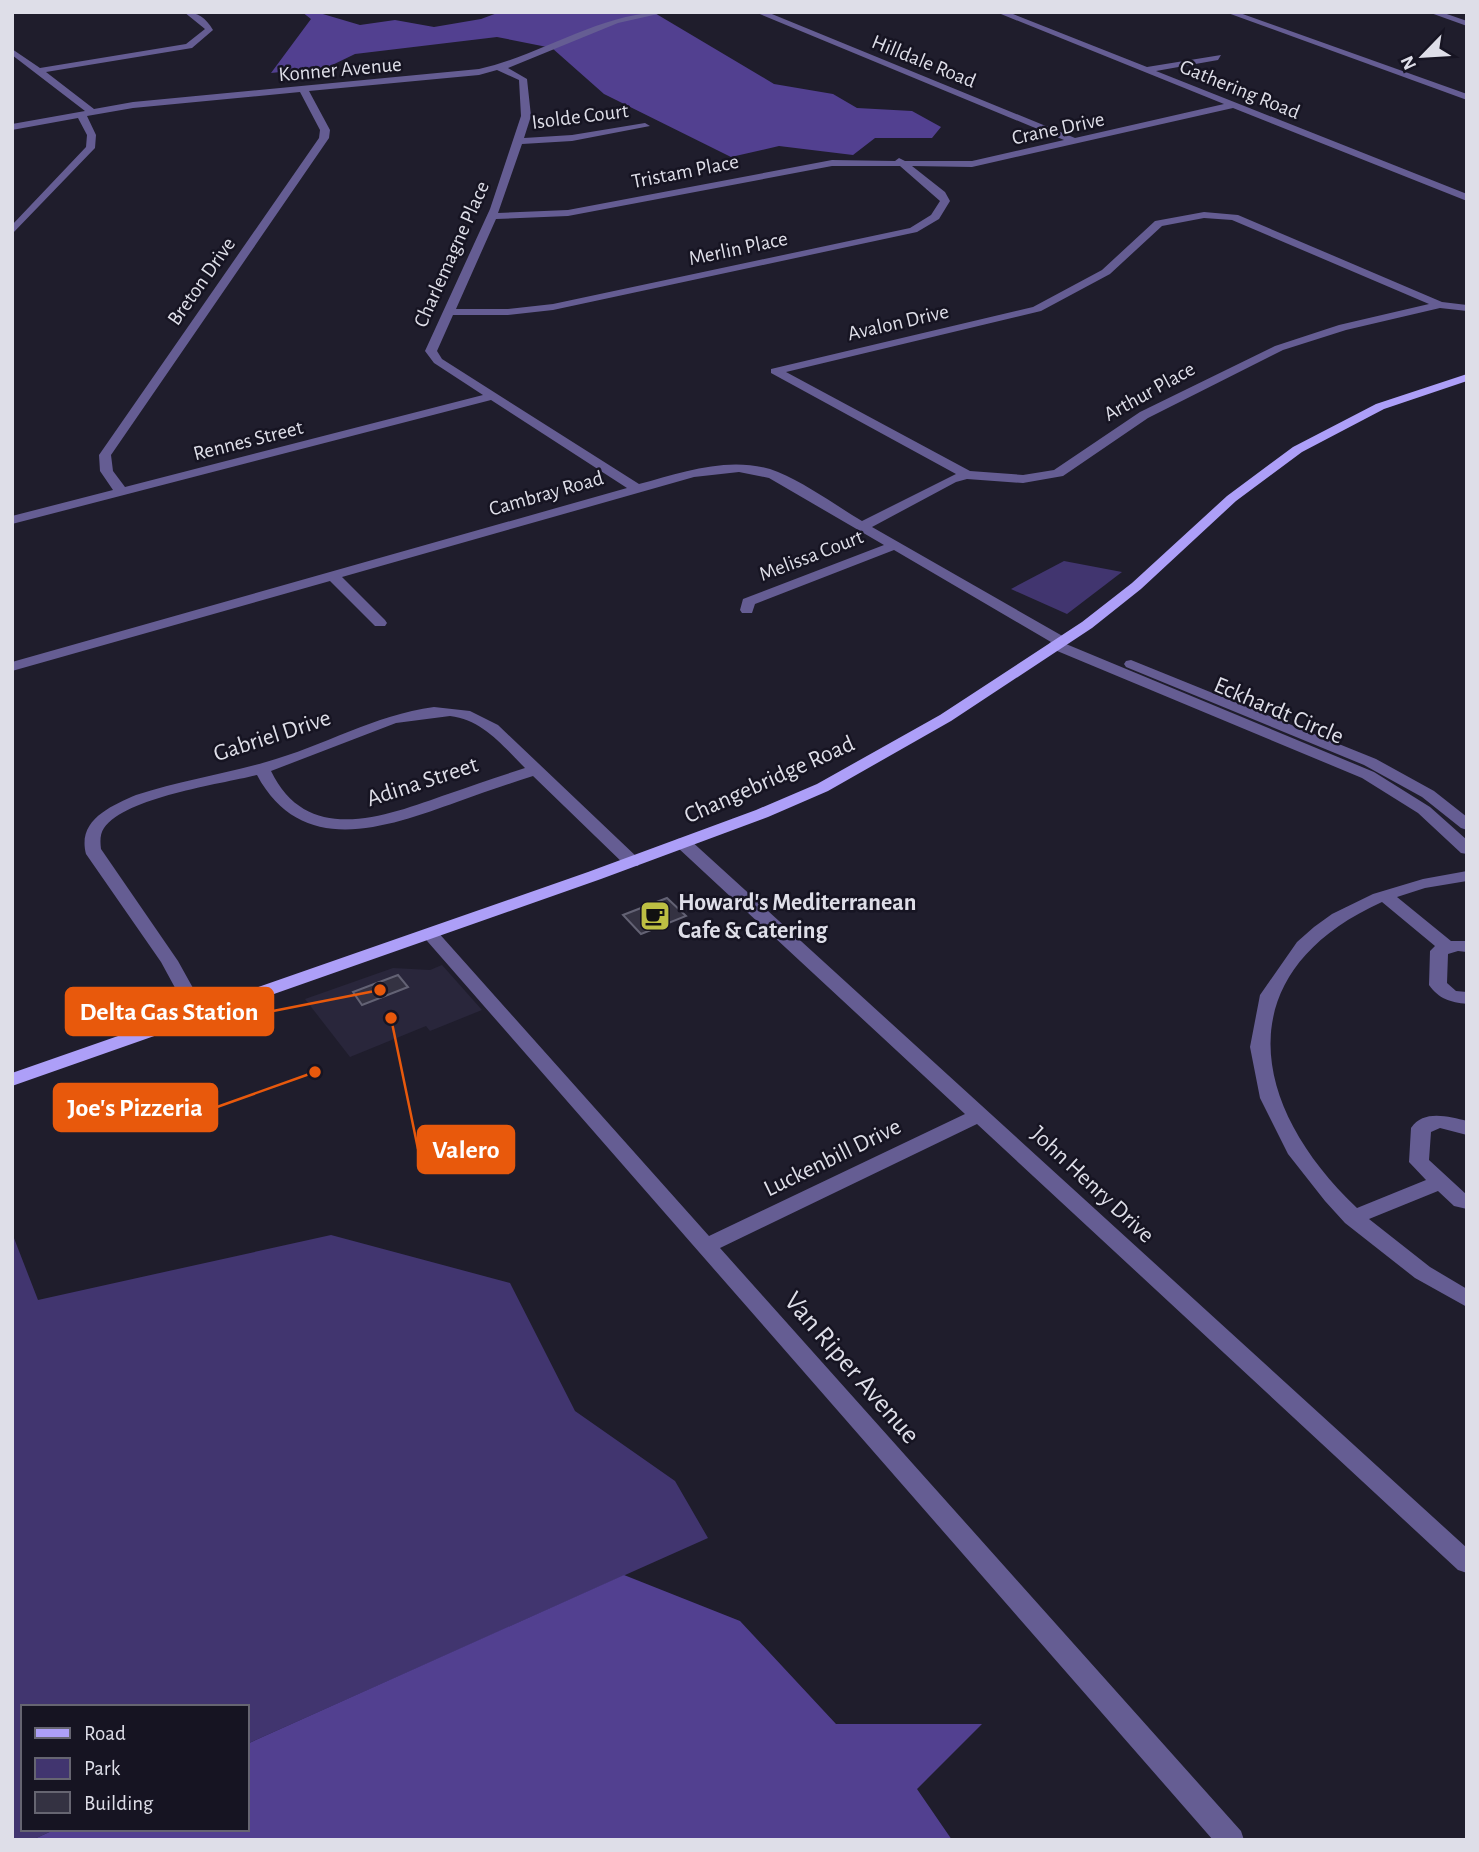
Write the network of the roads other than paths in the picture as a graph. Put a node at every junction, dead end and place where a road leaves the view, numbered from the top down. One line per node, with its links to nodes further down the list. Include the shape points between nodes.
1 (188, 12): 12 (street, via 208,26 194,44)
2 (663, 12): 10 (street, Konner Avenue, via 601,26)
3 (759, 12): 21 (street, Hilldale Road)
4 (1000, 12): 11 (street, Gathering Road)
5 (1229, 12): 14 (street)
6 (1432, 12): 7 (street)
7 (1467, 24)
8 (12, 51): 12 (street)
9 (1218, 57): 11 (street)
10 (499, 68): 13 (street, Konner Avenue); 20 (street, Charlemagne Place, via 523,79 526,116)
11 (1146, 70): 15 (street, Gathering Road)
12 (39, 71): 16 (street)
13 (304, 90): 16 (street, Konner Avenue); 33 (street, Breton Drive, via 325,130 324,138 105,454 107,475)
14 (1467, 97)
15 (1234, 105): 21 (street, Crane Drive); 23 (street, Gathering Road)
16 (92, 112): 17 (street, Konner Avenue)
17 (80, 114): 19 (street, Konner Avenue); 25 (street, via 89,126 90,148)
18 (645, 126): 20 (street, Isolde Court)
19 (12, 127)
20 (518, 141): 24 (street, Charlemagne Place)
21 (1076, 142): 22 (street, Crane Drive, via 972,164)
22 (903, 164): 24 (street, Tristam Place, via 893,156 886,163 820,165 587,210); 28 (street, Merlin Place, via 945,201 935,217 913,230 553,307)
23 (1467, 198)
24 (492, 216): 28 (street, Charlemagne Place)
25 (12, 231)
26 (1440, 305): 27 (street, Arthur Place); 31 (street, Arthur Place, via 1343,327 1279,348 1144,415 1058,472 1023,478); 31 (street, Avalon Drive, via 1219,209 1159,223 1105,272 1033,310 775,371)
27 (1467, 308)
28 (447, 312): 30 (street, Charlemagne Place, via 431,347 434,358)
29 (1467, 377): 40 (main road, Changebridge Road, via 1392,401 1277,463 1221,507 1124,597)
30 (493, 396): 32 (street, Charlemagne Place); 33 (street, Rennes Street)
31 (967, 475): 35 (street, Arthur Place, via 937,485)
32 (638, 489): 35 (street, Cambray Road, via 710,470 748,468 774,475); 37 (street, Cambray Road)
33 (122, 492): 34 (street, Rennes Street)
34 (12, 520)
35 (863, 526): 36 (street, Cambray Road)
36 (896, 545): 38 (street, Melissa Court, via 748,602); 40 (street, Cambray Road)
37 (333, 576): 39 (street); 41 (street, Cambray Road)
38 (747, 610)
39 (380, 624)
40 (1061, 642): 44 (street, Eckhardt Circle, via 1370,762 1428,794); 45 (main road, Changebridge Road, via 925,732 830,784); 46 (street, Eckhardt Circle, via 1368,775 1424,810)
41 (12, 667)
42 (262, 768): 43 (street, Gabriel Drive, via 395,719 452,711 481,719); 43 (street, Adina Street, via 272,788 296,810 311,819 344,826 369,825); 54 (street, Gabriel Drive, via 139,802 104,819 91,840 94,854 169,961)
43 (535, 770): 47 (street, Gabriel Drive)
44 (1467, 825)
45 (683, 843): 47 (main road, Changebridge Road); 56 (street, John Henry Drive)
46 (1467, 849)
47 (632, 862): 50 (main road, Changebridge Road)
48 (1467, 876): 49 (street)
49 (1385, 896): 52 (street); 60 (street, via 1336,919 1294,955 1279,977 1262,1022 1265,1082 1277,1117 1318,1183)
50 (430, 934): 54 (main road, Changebridge Road); 61 (street, Van Riper Avenue)
51 (1467, 947): 52 (street)
52 (1448, 948): 53 (street, via 1439,951 1438,985 1451,996)
53 (1467, 999)
54 (199, 1016): 55 (main road, Changebridge Road)
55 (12, 1080)
56 (979, 1115): 61 (street, Luckenbill Drive); 63 (street, John Henry Drive)
57 (1467, 1128): 58 (street, via 1438,1121 1421,1128 1419,1162)
58 (1440, 1182): 59 (street); 60 (street)
59 (1467, 1202)
60 (1352, 1218): 62 (street, via 1417,1269)
61 (707, 1246): 64 (street, Van Riper Avenue)
62 (1467, 1298)
63 (1467, 1563)
64 (1231, 1840)

